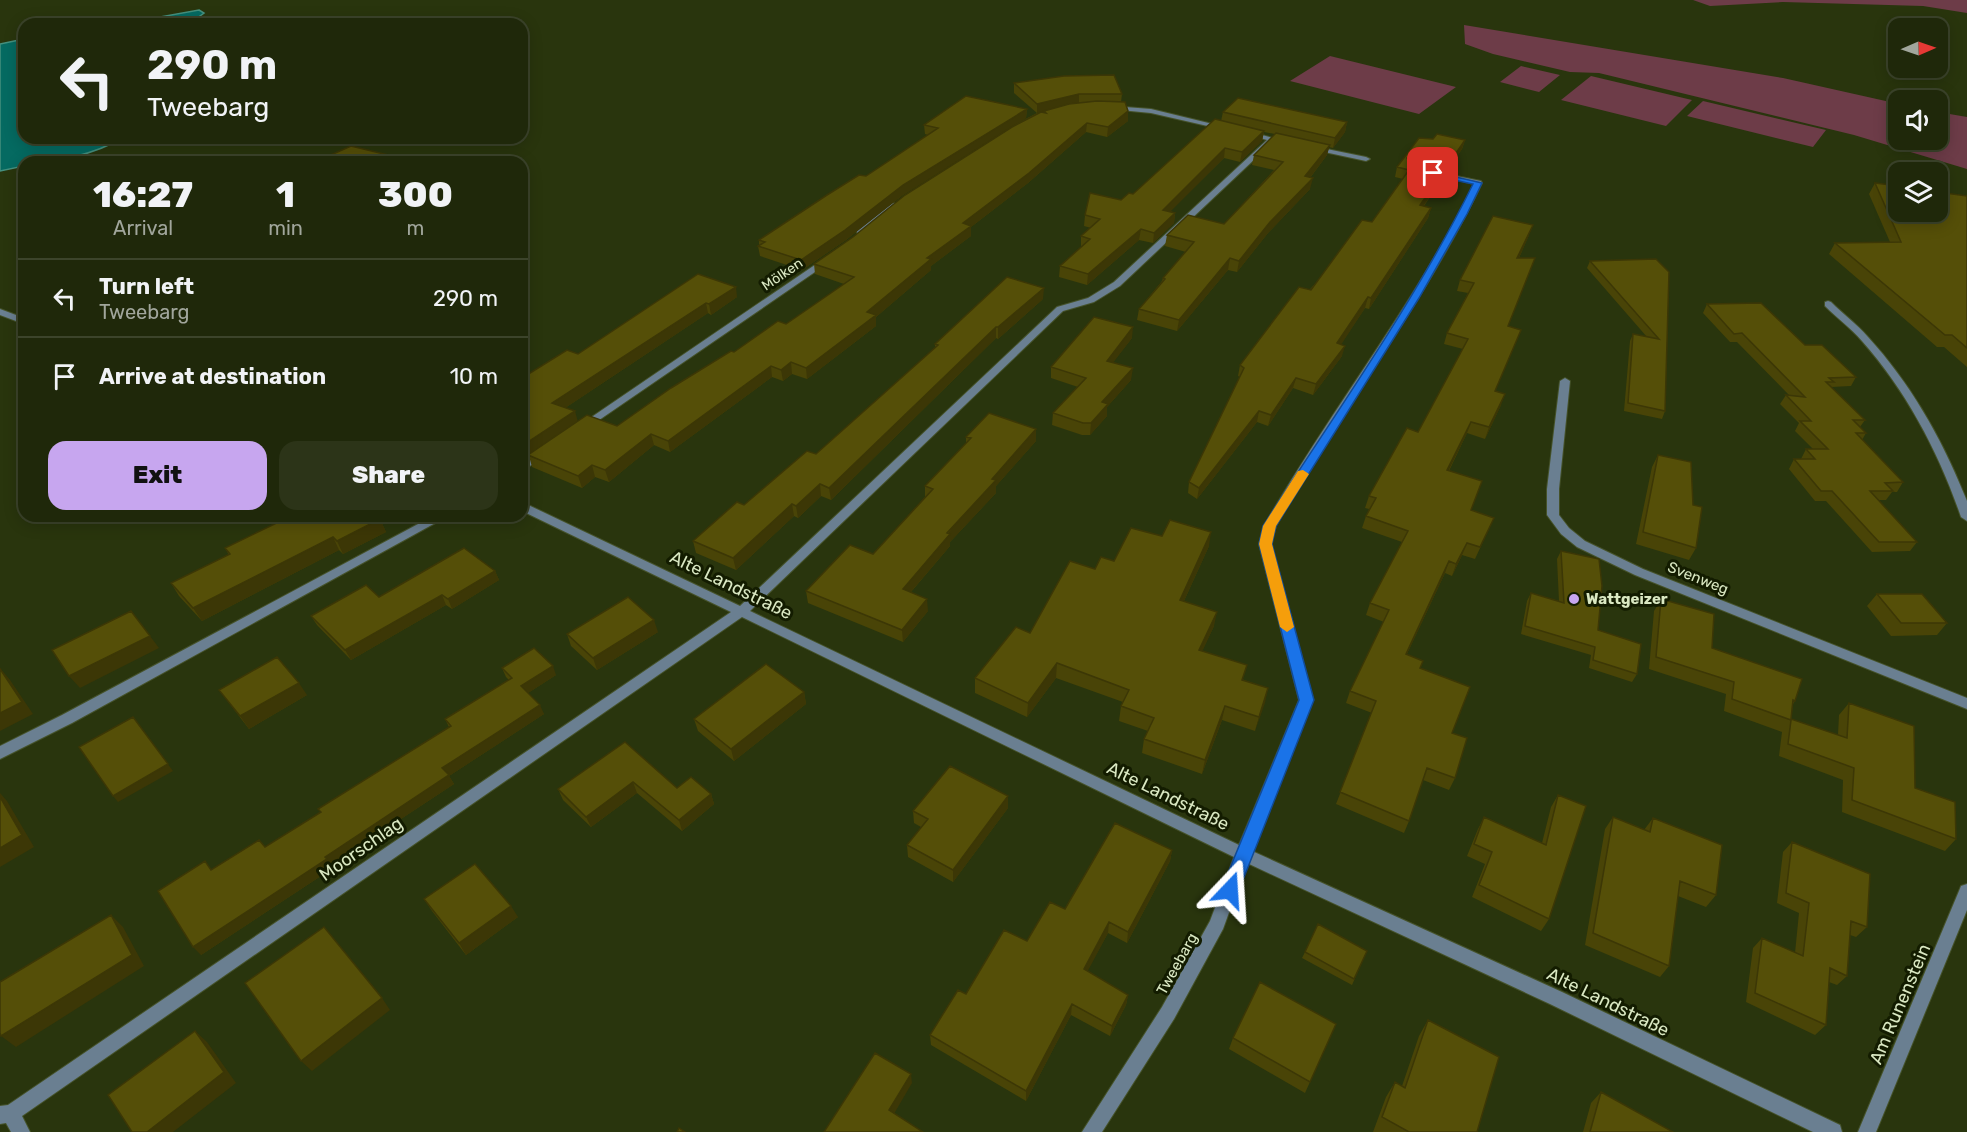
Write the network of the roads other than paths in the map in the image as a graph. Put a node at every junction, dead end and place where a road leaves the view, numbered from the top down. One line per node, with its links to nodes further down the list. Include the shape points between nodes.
1 (1098, 107): 2 (street, via 1151,111)
2 (1272, 139): 3 (street); 20 (street, via 1117,284 1091,300 1060,309)
3 (1283, 141)
4 (1304, 146): 5 (street)
5 (1366, 159)
6 (1411, 168): 23 (street, Tweebarg, via 1478,183 1414,298 1270,526 1265,544 1306,700)
7 (909, 197): 8 (street, via 879,216)
8 (850, 244)
9 (840, 250): 14 (street, Mölken)
10 (1828, 304): 18 (street, via 1870,344 1921,413)
11 (0, 312): 12 (street)
12 (18, 319)
13 (1566, 381): 21 (street, Svenweg, via 1553,515 1581,544 1639,572)
14 (570, 435)
15 (551, 448): 16 (street)
16 (528, 464)
17 (528, 509): 20 (street, Alte Landstraße)
18 (1967, 518)
19 (431, 522): 22 (street)
20 (742, 611): 23 (street, Alte Landstraße); 25 (street, Moorschlag)
21 (1967, 704)
22 (0, 753)
23 (1243, 854): 27 (street, Tweebarg, via 1212,934 1168,1013); 28 (street, Alte Landstraße, via 1556,998)
24 (1967, 891): 29 (street, Am Runenstein)
25 (6, 1114): 26 (street)
26 (21, 1132)
27 (1091, 1132)
28 (1833, 1132)
29 (1867, 1132)

